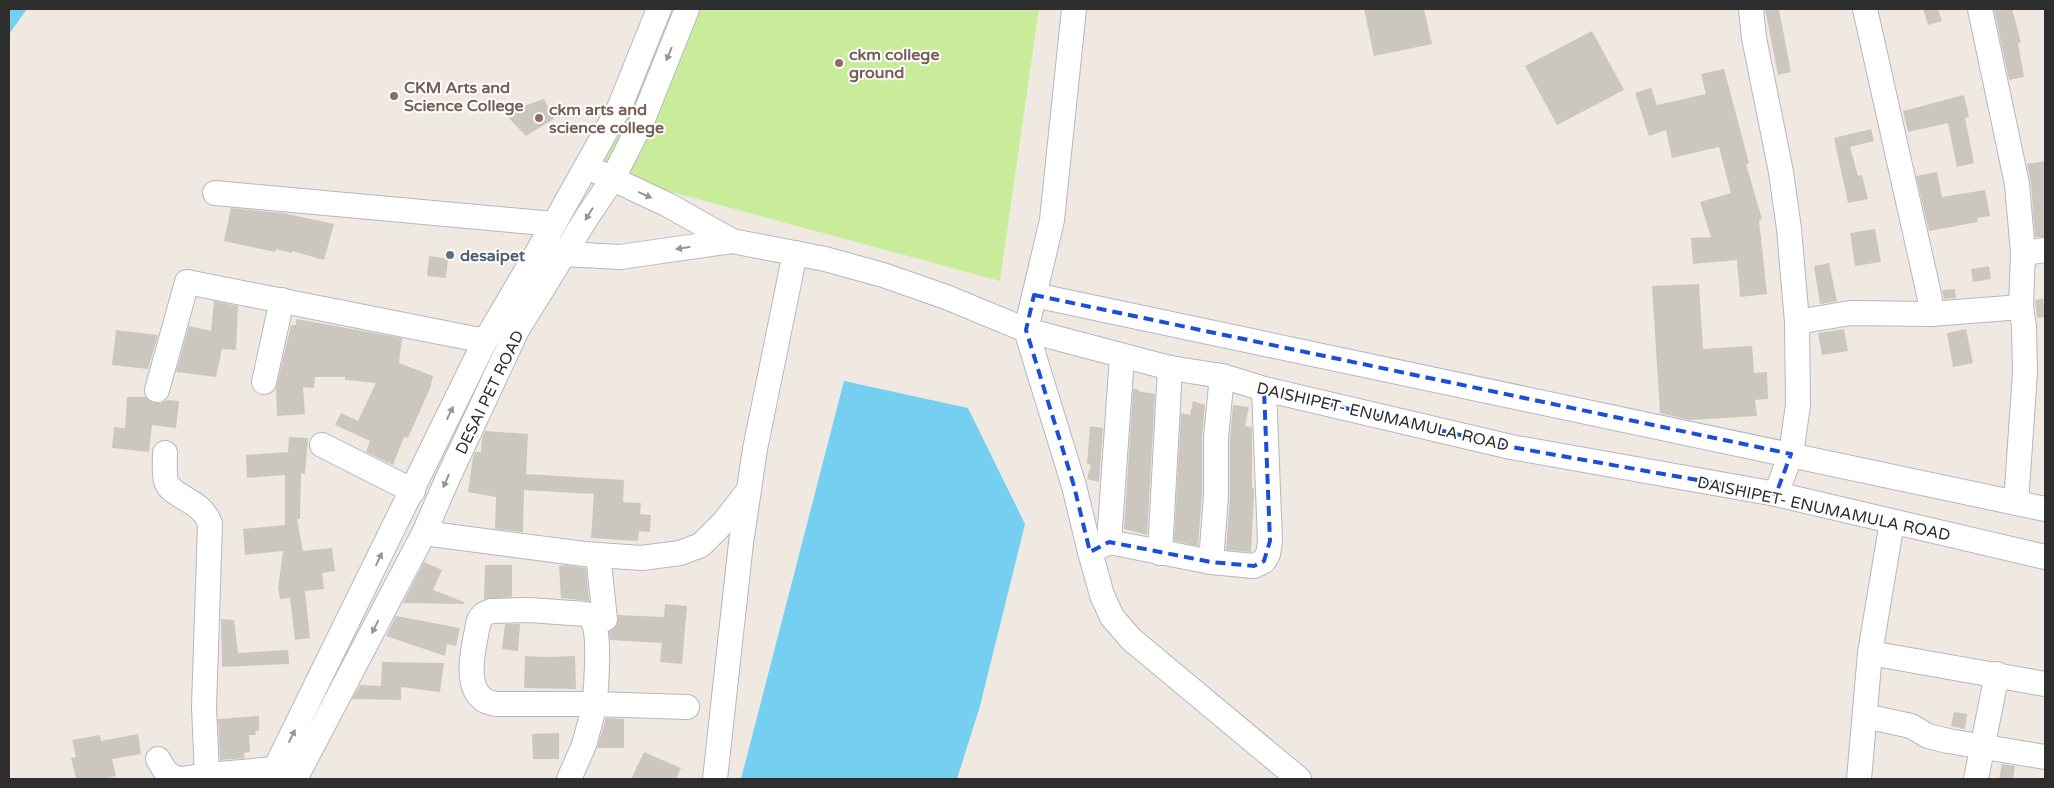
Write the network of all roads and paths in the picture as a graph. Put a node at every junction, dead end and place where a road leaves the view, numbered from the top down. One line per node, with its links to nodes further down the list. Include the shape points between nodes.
1 (659, 9): 7 (street, DESAI PET ROAD, via 620,106)
2 (687, 9): 8 (street, DESAI PET ROAD, one-way to 8, via 643,119)
3 (1074, 9): 16 (street, via 1052,220)
4 (1751, 9): 20 (street, via 1781,172)
5 (1865, 9): 19 (street)
6 (1980, 9): 13 (street)
7 (586, 166): 8 (street, DAISHIPET- ENUMAMULA ROAD); 10 (street, DESAI PET ROAD)
8 (612, 180): 11 (street, DAISHIPET- ENUMAMULA ROAD, one-way to 11, via 668,205); 15 (street, DESAI PET ROAD, one-way to 15)
9 (215, 193): 10 (street)
10 (554, 224): 12 (street, DESAI PET ROAD)
11 (732, 241): 14 (street, DAISHIPET- ENUMAMULA ROAD); 15 (street, DAISHIPET- ENUMAMULA ROAD, one-way to 15, via 620,257)
12 (542, 244): 15 (street, DAISHIPET- ENUMAMULA ROAD); 22 (street, DESAI PET ROAD)
13 (2034, 252): 18 (street)
14 (794, 253): 21 (street, DAISHIPET- ENUMAMULA ROAD, via 883,275); 32 (street, via 755,449)
15 (564, 254): 38 (street, DESAI PET ROAD, one-way to 38, via 517,330)
16 (1034, 295): 21 (street); 31 (street)
17 (282, 300): 22 (street); 26 (street); 28 (street, via 187,282)
18 (2021, 307): 19 (street); 35 (street, via 2025,372)
19 (1931, 314): 20 (street, via 1850,313)
20 (1797, 322): 31 (street, via 1798,405)
21 (1026, 330): 23 (street, DAISHIPET- ENUMAMULA ROAD); 39 (street, via 1066,458)
22 (485, 340): 33 (street, DESAI PET ROAD, one-way to 22)
23 (1122, 356): 24 (street, DAISHIPET- ENUMAMULA ROAD); 39 (street)
24 (1170, 368): 25 (street, DAISHIPET- ENUMAMULA ROAD); 40 (street)
25 (1222, 376): 27 (street, DAISHIPET- ENUMAMULA ROAD); 43 (street)
26 (264, 382)
27 (1264, 389): 34 (street, DAISHIPET- ENUMAMULA ROAD, via 1511,447); 43 (street, via 1268,554 1264,561 1254,566)
28 (157, 390)
29 (322, 445): 33 (street)
30 (165, 453): 54 (street, via 166,480 170,487 197,505 210,524 204,707)
31 (1791, 454): 34 (street); 35 (street)
32 (751, 487): 41 (street, via 701,545 680,553 642,558); 58 (street, via 741,543)
33 (412, 491): 55 (street, DESAI PET ROAD, one-way to 33)
34 (1776, 494): 37 (street, DAISHIPET- ENUMAMULA ROAD)
35 (2016, 503): 36 (street)
36 (2045, 509)
37 (1892, 522): 42 (street, DAISHIPET- ENUMAMULA ROAD); 45 (street)
38 (424, 533): 41 (street); 55 (street, DESAI PET ROAD, one-way to 55)
39 (1099, 547): 40 (street); 59 (street, via 1102,594 1112,618 1131,639)
40 (1160, 553): 43 (street)
41 (598, 555): 44 (street)
42 (2045, 557)
43 (1211, 562)
44 (605, 619)
45 (1870, 653): 46 (street); 50 (street)
46 (1997, 674): 47 (street); 51 (street)
47 (2045, 684)
48 (594, 704): 48 (street, via 596,634 593,620 586,614 491,611 479,620 471,675 484,700 496,704); 49 (street); 57 (street, via 584,745)
49 (687, 707)
50 (1865, 716): 51 (street, via 1911,726 1948,742); 60 (street)
51 (1983, 746): 52 (street); 61 (street)
52 (2045, 757)
53 (158, 759): 56 (street, via 165,772 172,778)
54 (207, 775): 55 (street); 56 (street)
55 (280, 776)
56 (181, 779)
57 (569, 779)
58 (715, 779)
59 (1299, 779)
60 (1859, 779)
61 (1976, 779)

